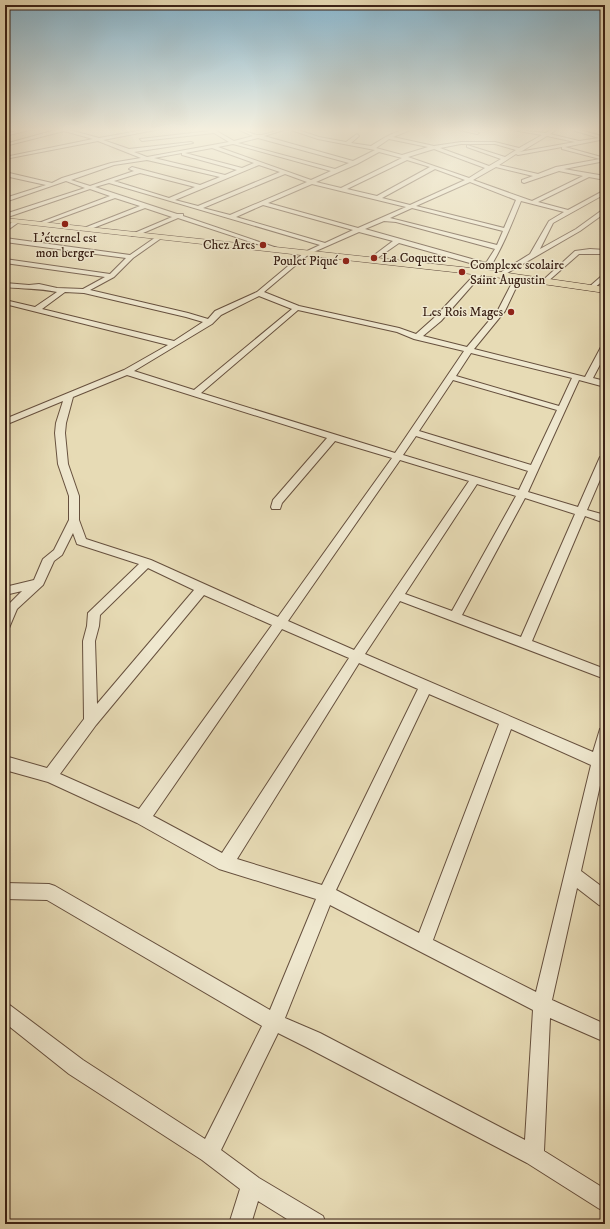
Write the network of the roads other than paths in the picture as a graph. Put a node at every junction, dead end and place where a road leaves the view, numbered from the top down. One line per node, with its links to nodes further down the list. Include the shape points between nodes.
1 (44, 186): 18 (street)
2 (84, 186): 14 (street)
3 (94, 186): 14 (street)
4 (123, 186): 23 (street)
5 (250, 186): 30 (street)
6 (302, 186): 25 (street)
7 (331, 186): 15 (street)
8 (348, 186): 15 (street)
9 (400, 186): 20 (street)
10 (456, 186): 29 (street)
11 (483, 186): 21 (street)
12 (567, 186): 26 (street)
13 (201, 187): 23 (street)
14 (89, 188): 19 (street); 33 (street)
15 (343, 189): 20 (street)
16 (605, 192): 24 (street)
17 (5, 193): 18 (street)
18 (17, 196): 22 (street)
19 (114, 196): 28 (street); 39 (street)
20 (379, 197): 29 (street)
21 (519, 199): 26 (street); 43 (street)
22 (5, 200)
23 (169, 200): 30 (street)
24 (588, 201): 27 (street); 32 (street)
25 (263, 203): 35 (street); 42 (street)
26 (532, 203): 32 (street)
27 (605, 205)
28 (144, 206): 34 (street); 40 (street)
29 (411, 206): 36 (street); 43 (street)
30 (199, 207): 34 (street); 35 (street)
31 (605, 210): 55 (street, via 578,230)
32 (569, 212): 55 (street, via 551,222)
33 (5, 216)
34 (178, 217): 44 (street); 51 (street)
35 (231, 217): 48 (street)
36 (382, 218): 42 (street); 50 (street)
37 (5, 220): 38 (main road)
38 (16, 222): 39 (main road); 41 (street)
39 (39, 224): 40 (main road)
40 (86, 229): 44 (main road)
41 (5, 230)
42 (358, 230): 47 (street); 48 (street)
43 (506, 230): 50 (street)
44 (134, 235): 45 (main road)
45 (158, 238): 51 (main road); 56 (street)
46 (5, 240): 56 (street)
47 (398, 241): 57 (street); 59 (street)
48 (326, 244): 54 (street)
49 (605, 244): 52 (street)
50 (499, 248): 59 (street)
51 (284, 251): 54 (main road)
52 (593, 251): 53 (street); 65 (street, via 577,252)
53 (605, 252)
54 (307, 253): 57 (main road); 71 (street)
55 (533, 255): 61 (street)
56 (131, 257): 63 (street)
57 (371, 260): 60 (main road)
58 (5, 261): 63 (street)
59 (489, 266): 60 (street)
60 (481, 272): 61 (main road); 76 (street, via 438,319)
61 (500, 275): 64 (main road)
62 (605, 275): 67 (street)
63 (112, 276): 70 (street)
64 (518, 277): 65 (main road); 79 (street, via 501,311)
65 (544, 282): 67 (main road)
66 (5, 284): 68 (street)
67 (591, 288): 69 (main road)
68 (64, 290): 70 (street); 74 (street)
69 (605, 290)
70 (84, 291): 75 (street)
71 (259, 293): 73 (street); 75 (street, via 218,313)
72 (5, 302): 74 (street)
73 (297, 308): 76 (street, via 399,330); 85 (street)
74 (36, 310): 77 (street)
75 (209, 322): 77 (street)
76 (417, 337): 79 (street)
77 (175, 344): 80 (street)
78 (605, 346): 83 (street)
79 (469, 350): 81 (street); 82 (street)
80 (127, 372): 85 (street); 86 (street)
81 (576, 376): 83 (street); 87 (street)
82 (450, 377): 87 (street); 89 (street)
83 (588, 379): 84 (street)
84 (605, 384)
85 (196, 393): 90 (street)
86 (69, 396): 88 (street); 99 (street, via 60,423 60,433 62,464 74,496)
87 (561, 409): 93 (street)
88 (5, 422)
89 (414, 432): 91 (street); 93 (street)
90 (333, 437): 91 (street); 96 (street, via 277,502)
91 (398, 456): 94 (street); 108 (street)
92 (605, 457): 97 (street)
93 (533, 469): 95 (street)
94 (475, 480): 95 (street); 106 (street)
95 (522, 494): 97 (street); 107 (street)
96 (276, 507)
97 (581, 512): 98 (street); 110 (street)
98 (605, 519)
99 (74, 520): 100 (street); 101 (street)
100 (82, 541): 101 (street, via 68,543); 102 (street)
101 (58, 552): 103 (street, via 49,559)
102 (148, 563): 104 (street); 115 (street, via 94,613 89,641)
103 (39, 582): 105 (street); 109 (street, via 12,607)
104 (202, 589): 108 (street); 115 (street)
105 (5, 591)
106 (398, 596): 107 (street); 111 (street)
107 (455, 617): 110 (street)
108 (281, 623): 111 (street); 120 (street)
109 (5, 625)
110 (525, 644): 112 (street)
111 (357, 656): 113 (street); 121 (street)
112 (605, 674)
113 (426, 686): 114 (street); 124 (street)
114 (507, 721): 118 (street); 126 (street)
115 (91, 722): 119 (street)
116 (605, 733): 118 (street)
117 (5, 762): 119 (street)
118 (602, 764): 122 (street)
119 (50, 776): 120 (street)
120 (142, 818): 121 (street)
121 (225, 863): 124 (street)
122 (572, 874): 125 (street); 127 (street)
123 (5, 891): 129 (street, via 49,892)
124 (326, 894): 126 (street); 129 (street)
125 (605, 899)
126 (423, 944): 127 (street)
127 (542, 1005): 130 (street); 132 (street)
128 (5, 1012): 131 (street, via 76,1067)
129 (274, 1022): 131 (street); 132 (street)
130 (605, 1033)
131 (209, 1153): 133 (street)
132 (534, 1156): 134 (street)
133 (252, 1185): 135 (street); 136 (street)
134 (605, 1201)
135 (240, 1224)
136 (315, 1224)

